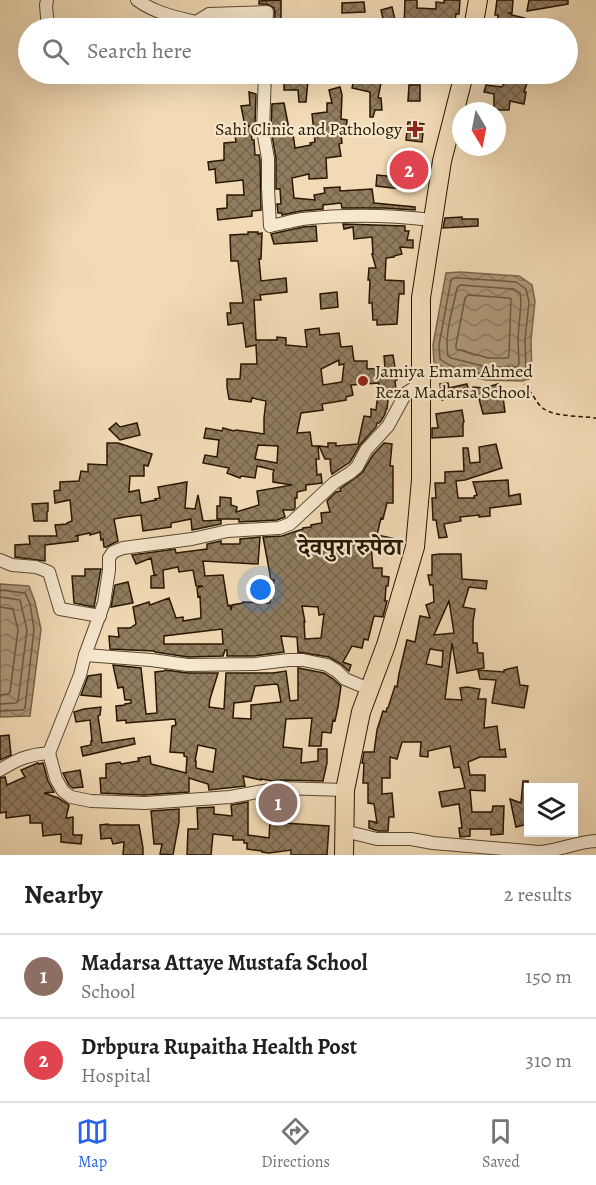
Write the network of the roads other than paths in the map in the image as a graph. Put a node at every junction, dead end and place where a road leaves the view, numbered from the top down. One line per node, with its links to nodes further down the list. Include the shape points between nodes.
1 (47, 0): 5 (street)
2 (137, 0): 6 (street, via 147,8)
3 (478, 0): 9 (main road)
4 (257, 6): 7 (street); 8 (street, via 267,12)
5 (47, 18)
6 (179, 18)
7 (202, 18)
8 (267, 18)
9 (475, 18)
10 (265, 84): 12 (street, via 263,130 270,226 333,217)
11 (461, 84): 12 (main road, via 442,160)
12 (433, 220): 13 (main road, via 421,298)
13 (421, 386): 15 (street, via 406,393 388,426 357,466 290,524 113,552); 17 (main road, via 421,480 415,548)
14 (0, 560): 15 (street, via 49,572 60,609)
15 (100, 616): 16 (street)
16 (85, 655): 17 (street, via 188,665 303,660 327,665 345,679); 18 (street)
17 (369, 689): 20 (main road)
18 (49, 753): 19 (street, via 18,759); 20 (street, via 63,791 91,801 145,803 230,797 280,788)
19 (0, 770)
20 (345, 790): 21 (main road)
21 (344, 831): 22 (street, via 377,839 539,852); 23 (main road)
22 (596, 841)
23 (344, 855)

